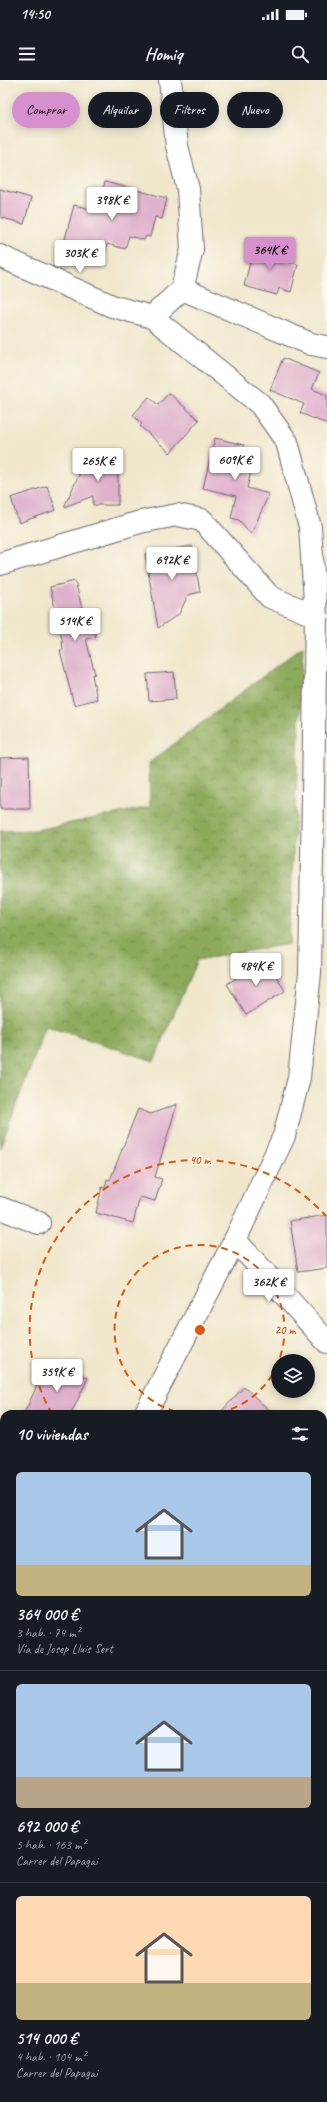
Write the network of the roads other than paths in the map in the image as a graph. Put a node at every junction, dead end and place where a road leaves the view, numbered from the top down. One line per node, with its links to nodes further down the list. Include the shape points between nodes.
1 (170, 80): 3 (street, via 177,146 188,189 192,249)
2 (0, 256): 4 (street, via 112,306)
3 (182, 289): 4 (street); 5 (street, via 311,344)
4 (152, 317): 7 (street, via 260,404 287,442 310,527)
5 (327, 347)
6 (0, 564): 7 (street, via 140,522 177,515 202,520 270,597)
7 (316, 616): 10 (street, via 310,973 299,1078 284,1136)
8 (0, 1208): 9 (street)
9 (39, 1223)
10 (235, 1240): 11 (street); 12 (street)
11 (327, 1342)
12 (147, 1410)

